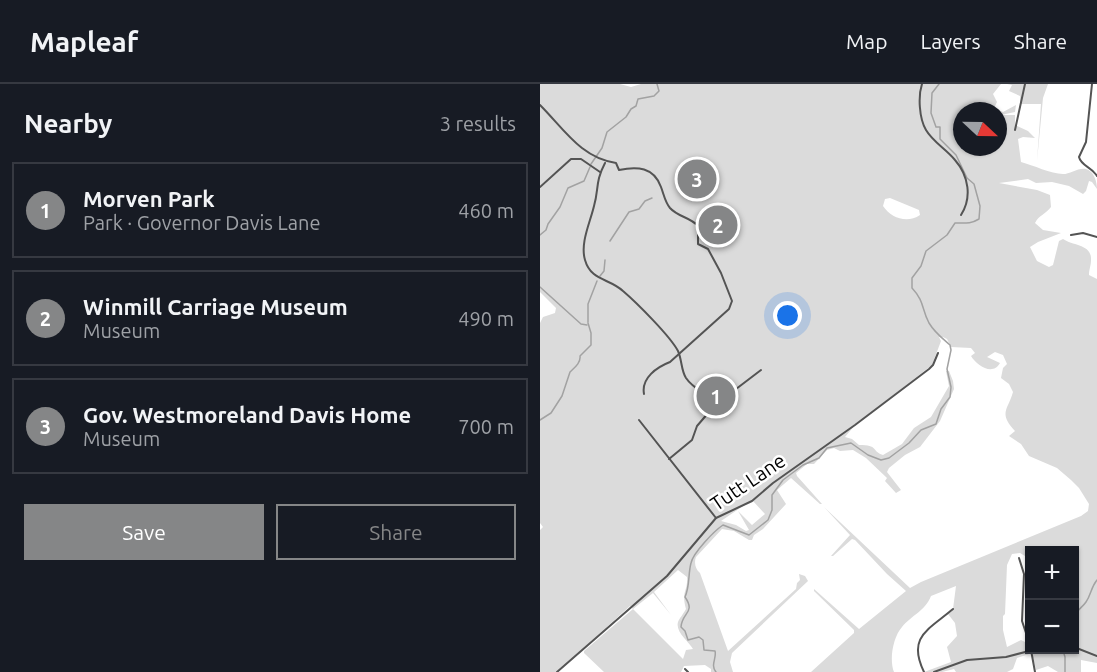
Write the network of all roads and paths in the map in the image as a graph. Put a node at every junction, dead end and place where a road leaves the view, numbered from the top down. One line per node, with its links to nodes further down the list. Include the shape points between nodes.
1 (922, 84): 10 (street, via 920,100 925,127 956,161 966,179 968,205)
2 (1024, 84): 5 (street)
3 (1092, 84): 8 (street, via 1086,142 1079,157)
4 (540, 105): 6 (street, via 583,149)
5 (1015, 130)
6 (605, 163): 7 (street); 13 (street, via 616,163 619,170 639,167 653,174 671,209 698,226 698,244 708,249 732,301 729,309)
7 (600, 172): 9 (street, via 584,160 571,159); 13 (street, via 586,235 584,253 588,266 595,276 622,290)
8 (1097, 176)
9 (540, 187)
10 (961, 215)
11 (1071, 235): 12 (street)
12 (1097, 237)
13 (679, 353): 16 (street, via 646,379); 17 (street, via 686,378)
14 (938, 353): 20 (street, Tutt Lane, via 929,369 892,398 752,501)
15 (761, 370): 17 (street)
16 (644, 394)
17 (717, 404): 19 (street, via 697,426 692,440)
18 (639, 420): 19 (street)
19 (669, 459): 20 (street)
20 (716, 518): 28 (street, Tutt Lane, via 668,576)
21 (1018, 558): 23 (street, via 1024,574)
22 (953, 609): 29 (street, via 919,642 917,654)
23 (1025, 631)
24 (1079, 649): 27 (street)
25 (1025, 652): 30 (street, via 967,660)
26 (1033, 654): 31 (street)
27 (1097, 656)
28 (556, 672)
29 (924, 672)
30 (934, 672)
31 (1035, 672)

